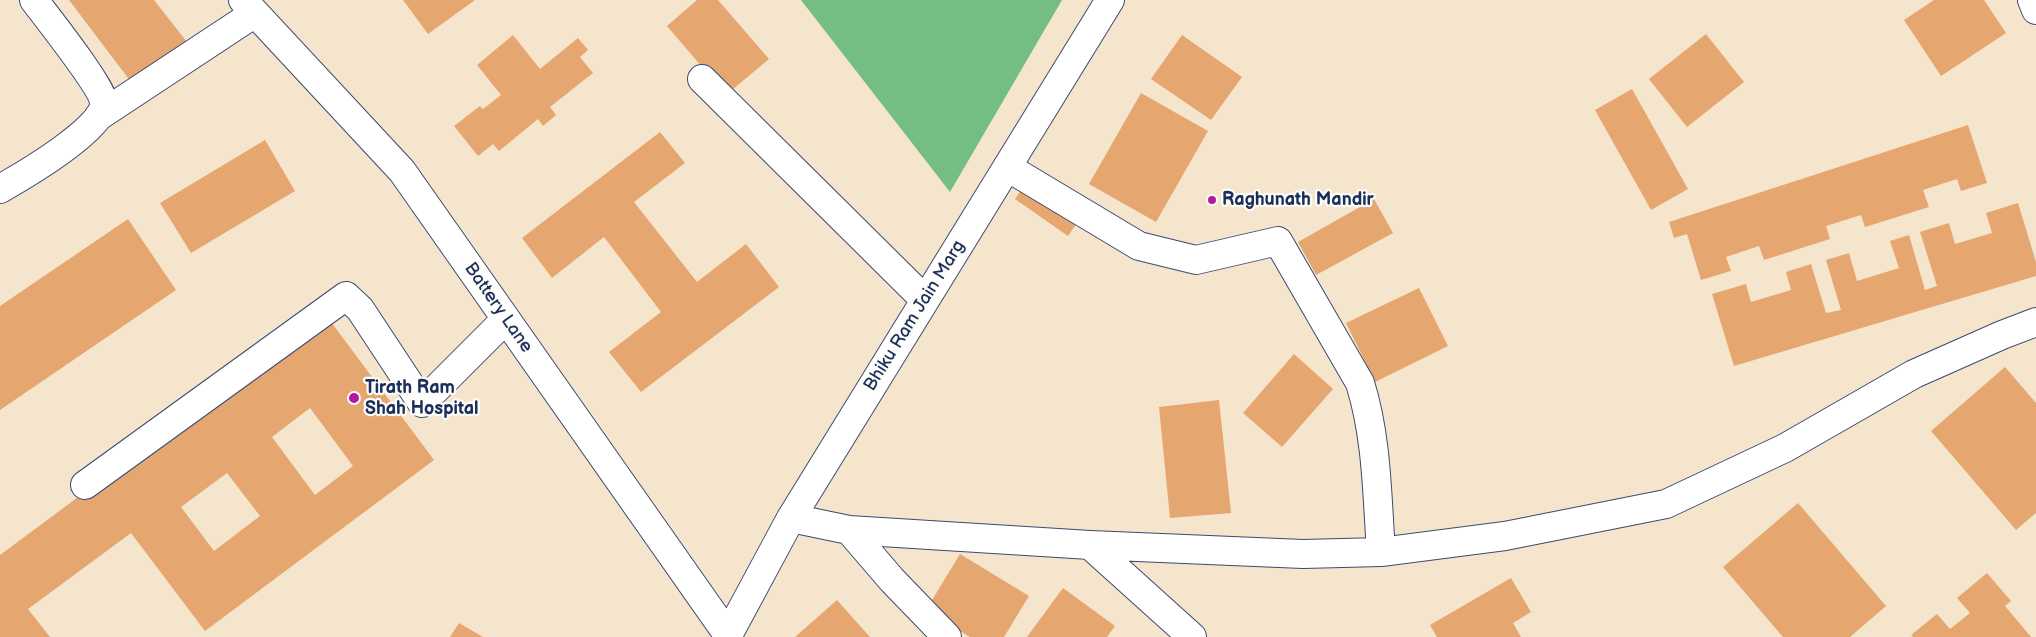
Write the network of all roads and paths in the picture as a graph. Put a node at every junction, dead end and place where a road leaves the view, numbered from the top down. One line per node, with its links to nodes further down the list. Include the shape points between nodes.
1 (34, 0): 7 (street, via 100,93 104,104)
2 (1110, 0): 8 (street, Bhiku Ram Jain Marg)
3 (2032, 0): 5 (street)
4 (249, 6): 7 (street); 11 (street, Battery Lane, via 402,171)
5 (2036, 10)
6 (702, 79): 10 (street)
7 (99, 116): 9 (street, via 45,162)
8 (1007, 167): 10 (street, Bhiku Ram Jain Marg); 17 (street, via 1139,246 1196,260 1278,241 1360,383 1372,436)
9 (0, 189)
10 (925, 300): 14 (street, Bhiku Ram Jain Marg)
11 (506, 319): 13 (street, via 422,403 360,309 346,296); 18 (street, Battery Lane)
12 (2036, 322): 17 (street, via 1914,374 1785,448 1666,504 1505,536)
13 (85, 485)
14 (791, 518): 15 (street); 18 (street, Bhiku Ram Jain Marg)
15 (849, 530): 16 (street); 19 (street)
16 (1090, 545): 17 (street, via 1303,554); 20 (street)
17 (1381, 552)
18 (727, 636)
19 (947, 637)
20 (1192, 637)

